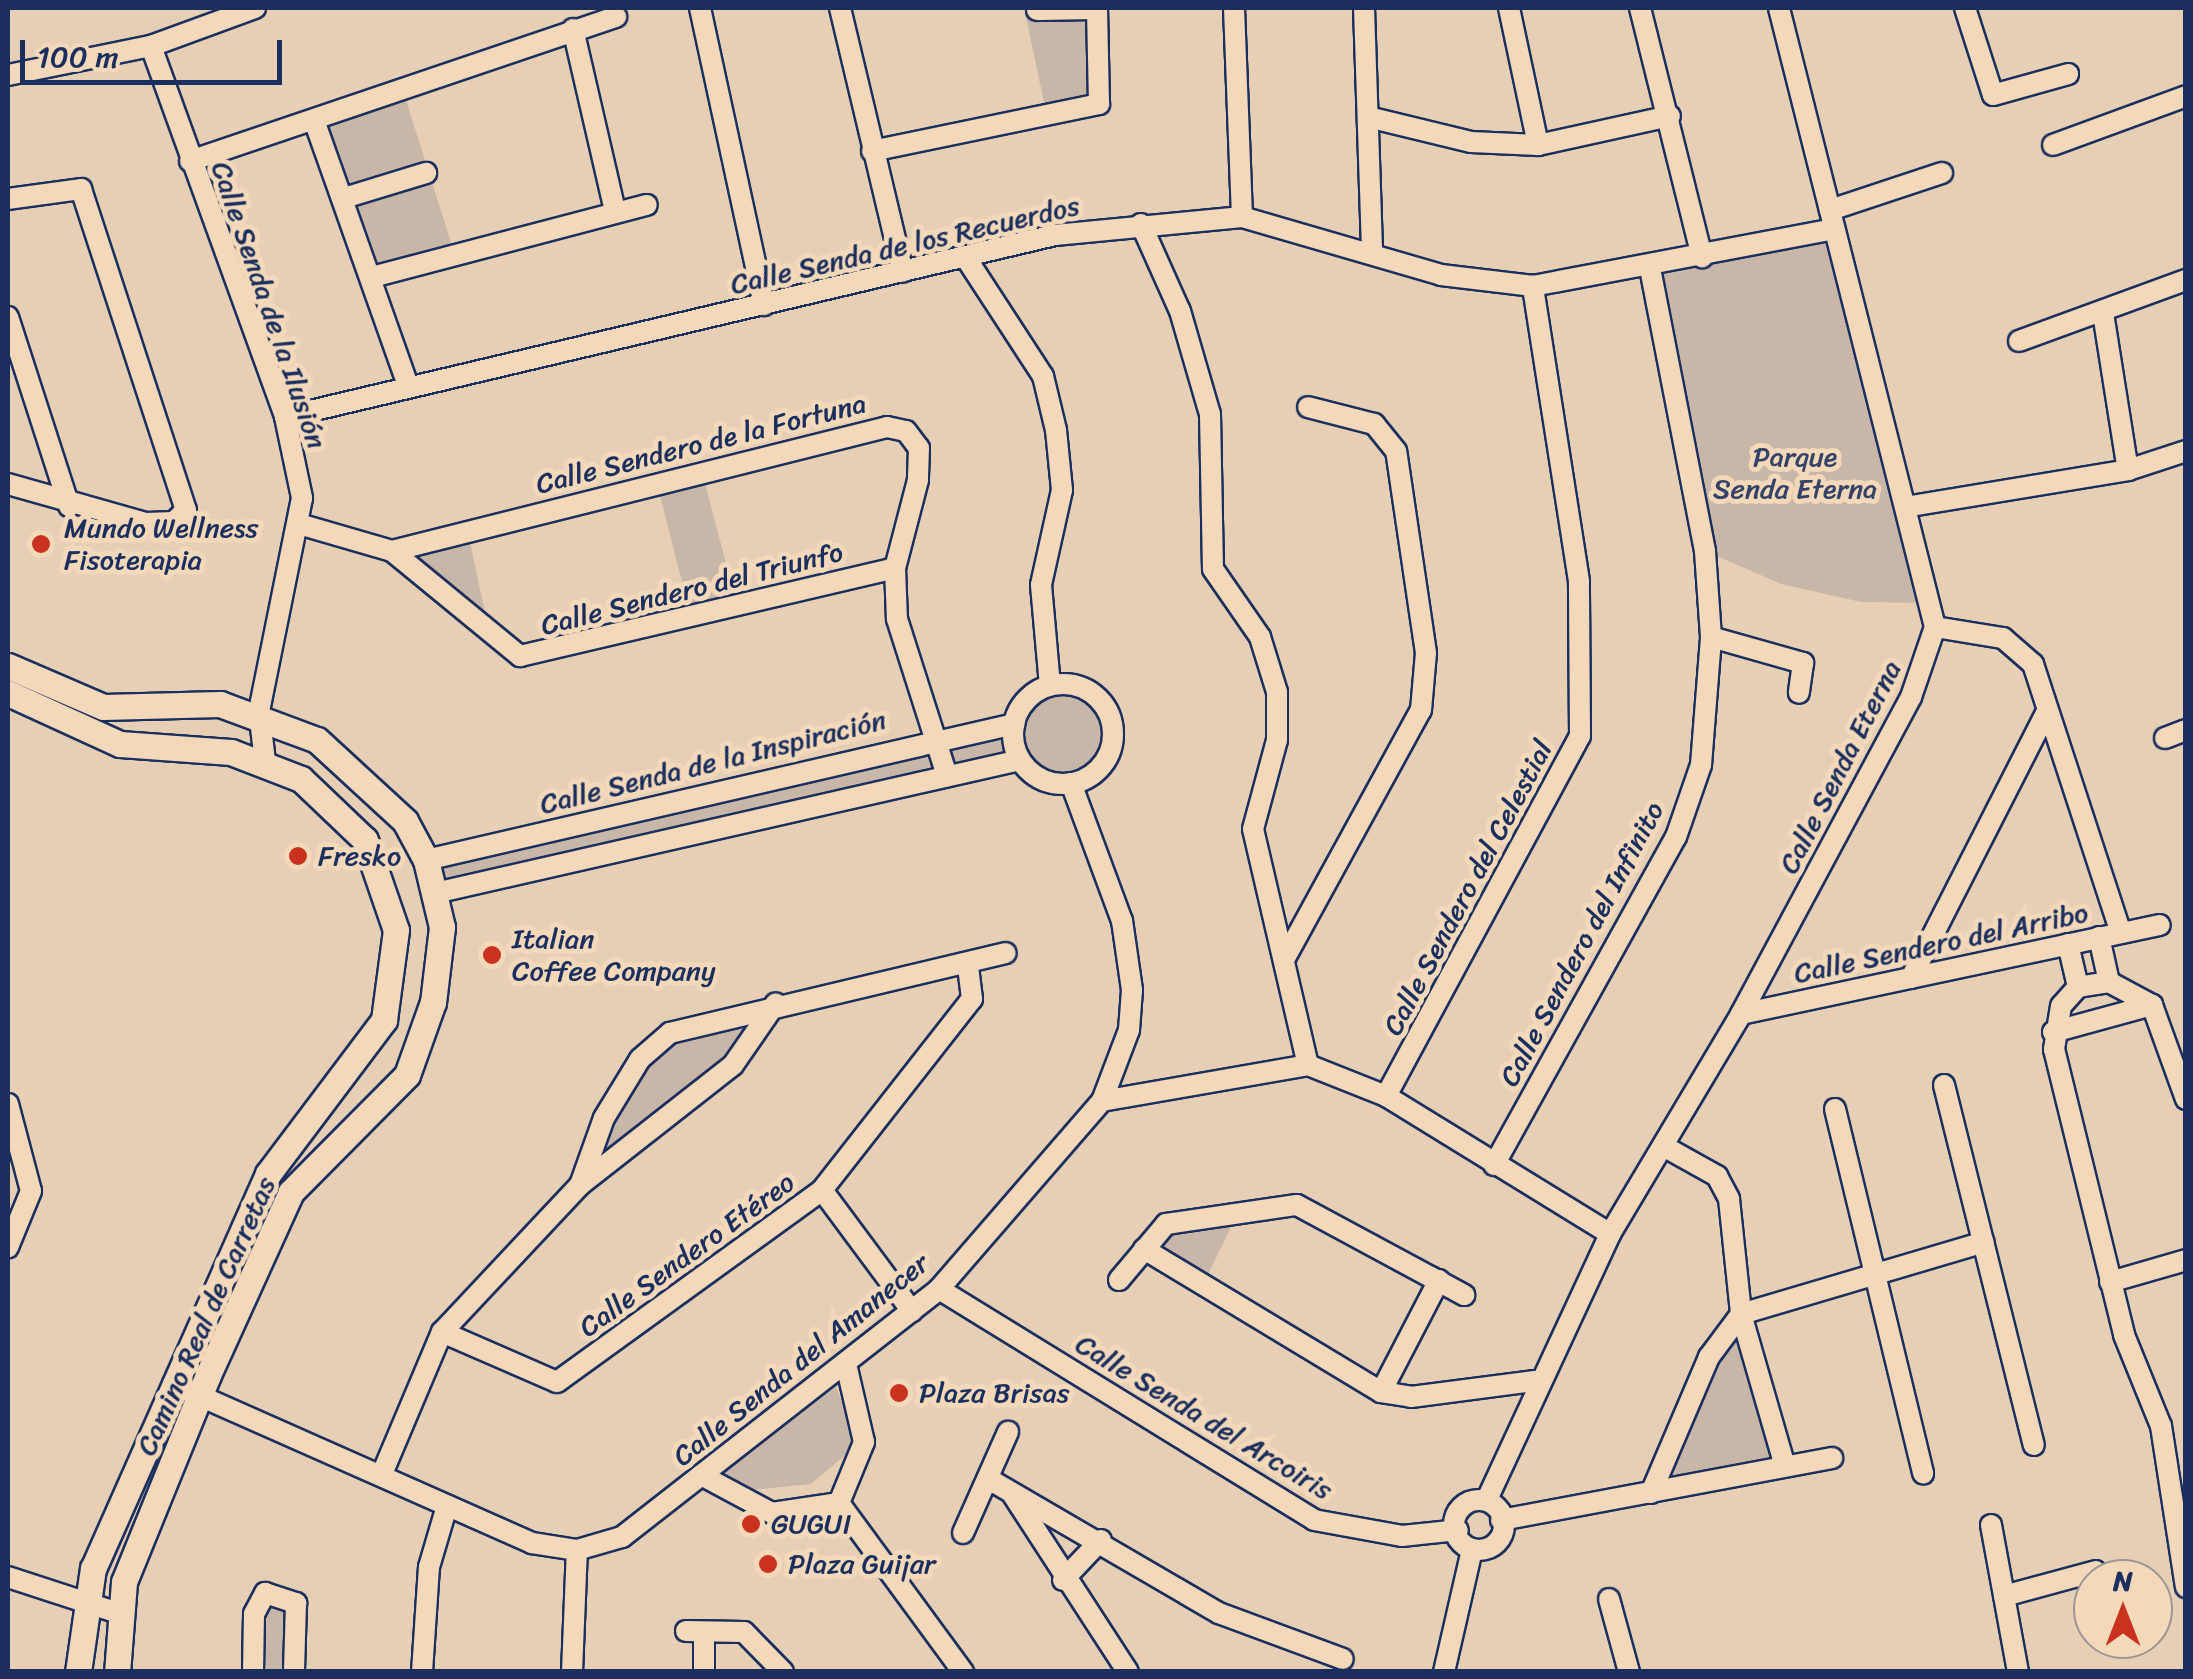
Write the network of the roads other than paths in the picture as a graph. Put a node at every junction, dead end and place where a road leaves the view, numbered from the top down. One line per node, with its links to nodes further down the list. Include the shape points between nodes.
1 (255, 8): 14 (street)
2 (700, 8): 42 (street)
3 (840, 8): 23 (street)
4 (1097, 8): 11 (street); 23 (street, via 1099,104)
5 (1234, 8): 31 (street)
6 (1364, 8): 18 (street)
7 (1509, 8): 22 (street)
8 (1640, 8): 19 (street)
9 (1779, 8): 32 (street)
10 (1965, 8): 16 (street, via 1992,95)
11 (1037, 10)
12 (616, 16): 13 (street)
13 (572, 29): 20 (street); 30 (street)
14 (151, 46): 15 (street); 24 (street, Calle Senda de la Ilusión)
15 (8, 74)
16 (2068, 74)
17 (2186, 96): 21 (street)
18 (1368, 116): 22 (street, via 1471,142); 34 (street)
19 (1670, 116): 22 (street); 35 (street)
20 (314, 120): 24 (street); 27 (street)
21 (2053, 145)
22 (1538, 146)
23 (872, 151): 38 (street)
24 (190, 161): 48 (street, Calle Senda de la Ilusión)
25 (426, 173): 27 (street)
26 (1942, 173): 32 (street, Calle Senda de los Recuerdos)
27 (344, 198): 39 (street)
28 (8, 199): 52 (street, via 81,188 186,510 174,522 146,524)
29 (647, 206): 30 (street)
30 (615, 211): 39 (street)
31 (1242, 217): 33 (street, Calle Senda de los Recuerdos); 34 (street, Calle Senda de los Recuerdos)
32 (1832, 219): 35 (street, Calle Senda de los Recuerdos); 53 (street)
33 (1142, 224): 36 (street, Calle Senda de los Recuerdos); 86 (street, via 1208,404 1214,569 1273,672 1277,740 1254,829)
34 (1372, 253): 41 (street, Calle Senda de los Recuerdos, via 1442,275)
35 (1702, 257): 37 (street, Calle Senda de los Recuerdos)
36 (966, 258): 38 (street, Calle Senda de los Recuerdos); 60 (street, via 1043,376 1056,430 1062,490 1041,585)
37 (1650, 268): 41 (street, Calle Senda de los Recuerdos); 58 (street, Calle Sendero del Infinito, via 1705,550)
38 (903, 272): 42 (street, Calle Senda de los Recuerdos)
39 (372, 277): 46 (street)
40 (2186, 280): 43 (street)
41 (1533, 286): 101 (street, Calle Sendero del Celestial, via 1579,581 1580,736)
42 (764, 304): 46 (street, Calle Senda de los Recuerdos)
43 (2103, 313): 45 (street); 50 (street)
44 (8, 318): 52 (street)
45 (2020, 341)
46 (408, 386): 48 (street, Calle Senda de los Recuerdos)
47 (1308, 406): 86 (street, via 1374,424 1396,451 1426,654 1420,710)
48 (285, 418): 54 (street, Calle Senda de la Ilusión)
49 (2186, 451): 50 (street)
50 (2128, 470): 53 (street)
51 (8, 484): 52 (street)
52 (69, 506)
53 (1910, 506): 57 (street)
54 (302, 525): 55 (street, Calle Sendero del Triunfo); 63 (street, Calle Senda de la Ilusión)
55 (392, 550): 56 (street, Calle Sendero del Triunfo, via 520,656); 56 (street, Calle Sendero de la Fortuna, via 887,427 918,448)
56 (895, 568): 67 (street, Calle Sendero de la Fortuna, via 908,666)
57 (1935, 627): 64 (street, Calle Sendero del Arribo, via 2020,648); 95 (street, Calle Senda Eterna, via 1910,696)
58 (1711, 637): 62 (street, via 1804,663); 107 (street, Calle Sendero del Infinito, via 1700,765 1676,837)
59 (8, 666): 63 (street, Camino Real de Carretas, via 104,707)
60 (1050, 686): 65 (street, via 1028,698); 74 (street, via 1089,691 1110,718 1110,752)
61 (8, 692): 71 (street, Camino Real de Carretas, via 120,744)
62 (1798, 693)
63 (259, 711): 69 (street, Camino Real de Carretas); 71 (street, Calle Senda de la Ilusión)
64 (2048, 712): 82 (street, Calle Sendero del Arribo); 88 (street)
65 (1014, 724): 67 (street, Calle Senda de la Inspiración); 70 (street)
66 (2186, 730): 68 (street)
67 (936, 737): 73 (street, Calle Sendero de la Fortuna); 76 (street, Calle Senda de la Inspiración)
68 (2165, 738)
69 (322, 744): 72 (street, via 332,776); 75 (street, Camino Real de Carretas)
70 (1020, 760): 73 (street); 74 (street, via 1043,781)
71 (266, 761): 72 (street, Camino Real de Carretas)
72 (295, 776): 77 (street, Camino Real de Carretas)
73 (948, 776): 78 (street)
74 (1072, 784): 103 (street, Calle Senda del Amanecer, via 1122,921 1132,990 1129,1030)
75 (382, 794): 77 (street, via 345,786); 79 (street, Camino Real de Carretas)
76 (670, 801): 78 (street); 79 (street, Calle Senda de la Inspiración)
77 (354, 824): 91 (street, Camino Real de Carretas, via 385,878 396,930)
78 (678, 837): 80 (street)
79 (426, 860): 80 (street, Camino Real de Carretas)
80 (435, 893): 92 (street, Camino Real de Carretas, via 442,932)
81 (2160, 924): 82 (street)
82 (2121, 933): 83 (street, Calle Sendero del Arribo)
83 (2099, 937): 84 (street, Calle Sendero del Arribo); 89 (street)
84 (2068, 944): 88 (street, Calle Sendero del Arribo); 90 (street)
85 (1006, 953): 87 (street)
86 (1285, 958): 99 (street)
87 (968, 964): 93 (street); 109 (street, Calle Sendero Etéreo, via 965,1010)
88 (1911, 978): 95 (street, Calle Sendero del Arribo)
89 (2109, 982): 90 (street); 94 (street)
90 (2078, 987): 96 (street)
91 (393, 990): 92 (street, via 401,1016 412,1019); 97 (street, Camino Real de Carretas)
92 (434, 996): 98 (street, Camino Real de Carretas)
93 (776, 1003): 108 (street, via 732,1065); 108 (street, via 670,1033 640,1059 604,1118)
94 (2152, 1005): 96 (street); 102 (street)
95 (1741, 1014): 106 (street, Calle Senda Eterna)
96 (2053, 1032): 118 (street)
97 (367, 1047): 98 (street, via 396,1029); 126 (street, Camino Real de Carretas, via 268,1174)
98 (415, 1058): 128 (street, Camino Real de Carretas, via 383,1106 291,1192)
99 (1308, 1065): 101 (street); 103 (street)
100 (1944, 1085): 111 (street)
101 (1386, 1096): 107 (street)
102 (2186, 1099)
103 (1102, 1101): 119 (street, Calle Senda del Amanecer)
104 (8, 1104): 112 (street, via 31,1191)
105 (1835, 1109): 115 (street)
106 (1665, 1147): 110 (street, Calle Senda Eterna); 122 (street, via 1717,1176 1729,1199)
107 (1494, 1165): 110 (street)
108 (580, 1185): 123 (street)
109 (822, 1190): 121 (street); 123 (street, Calle Sendero Etéreo, via 557,1382)
110 (1610, 1234): 125 (street, Calle Senda Eterna)
111 (1984, 1242): 115 (street); 130 (street)
112 (8, 1247)
113 (1144, 1249): 116 (street); 117 (street, via 1172,1222 1296,1205); 127 (street)
114 (2186, 1260): 118 (street)
115 (1875, 1274): 122 (street); 134 (street)
116 (1119, 1280)
117 (1439, 1280): 120 (street); 127 (street)
118 (2110, 1282): 154 (street, via 2161,1426)
119 (939, 1289): 121 (street, Calle Senda del Amanecer); 144 (street, Calle Senda del Arcoiris, via 1314,1520 1402,1536)
120 (1464, 1295)
121 (912, 1311): 124 (street, Calle Senda del Amanecer)
122 (1742, 1314): 132 (street); 138 (street, via 1709,1357)
123 (442, 1332): 133 (street)
124 (846, 1364): 135 (street, Calle Senda del Amanecer); 140 (street, via 864,1442)
125 (1535, 1381): 127 (street, via 1411,1397); 139 (street, Calle Senda Eterna)
126 (174, 1384): 128 (street, Calle Senda del Amanecer); 149 (street, Camino Real de Carretas)
127 (1381, 1392)
128 (200, 1394): 133 (street, Calle Senda del Amanecer); 153 (street, Camino Real de Carretas)
129 (1008, 1432): 136 (street)
130 (2034, 1445)
131 (1832, 1458): 132 (street)
132 (1785, 1466): 138 (street)
133 (382, 1474): 141 (street, Calle Senda del Amanecer)
134 (1923, 1474)
135 (701, 1476): 140 (street, via 772,1513); 147 (street, Calle Senda del Amanecer, via 622,1537)
136 (992, 1481): 137 (street); 145 (street)
137 (1012, 1493): 146 (street); 152 (street)
138 (1651, 1493): 142 (street)
139 (1490, 1495): 142 (street); 144 (street, via 1469,1503)
140 (839, 1504): 170 (street)
141 (447, 1506): 147 (street, Calle Senda del Amanecer, via 532,1543); 166 (street, via 429,1567)
142 (1501, 1520): 148 (street, via 1491,1546)
143 (1991, 1525): 155 (street)
144 (1458, 1530): 148 (street)
145 (963, 1533)
146 (1101, 1540): 152 (street); 160 (street, via 1219,1613)
147 (578, 1550): 167 (street)
148 (1472, 1554): 173 (street)
149 (93, 1568): 153 (street, via 100,1596); 157 (street, Camino Real de Carretas)
150 (8, 1576): 157 (street)
151 (2073, 1577): 155 (street)
152 (1063, 1580): 171 (street)
153 (124, 1582): 158 (street, Camino Real de Carretas)
154 (2186, 1587)
155 (2004, 1596): 175 (street)
156 (1610, 1599): 174 (street)
157 (83, 1604): 158 (street); 162 (street, Camino Real de Carretas)
158 (121, 1614): 159 (street, Camino Real de Carretas)
159 (119, 1643): 162 (street, via 101,1626); 163 (street, Camino Real de Carretas)
160 (1314, 1651): 161 (street); 172 (street)
161 (1343, 1659)
162 (78, 1660)
163 (117, 1672)
164 (253, 1672): 165 (street, via 254,1614 265,1592 296,1603)
165 (294, 1672)
166 (422, 1672)
167 (572, 1672)
168 (704, 1672): 169 (street, via 695,1633 755,1636)
169 (783, 1672)
170 (963, 1672)
171 (1128, 1672)
172 (1301, 1672)
173 (1444, 1672)
174 (1628, 1672)
175 (2018, 1672)

